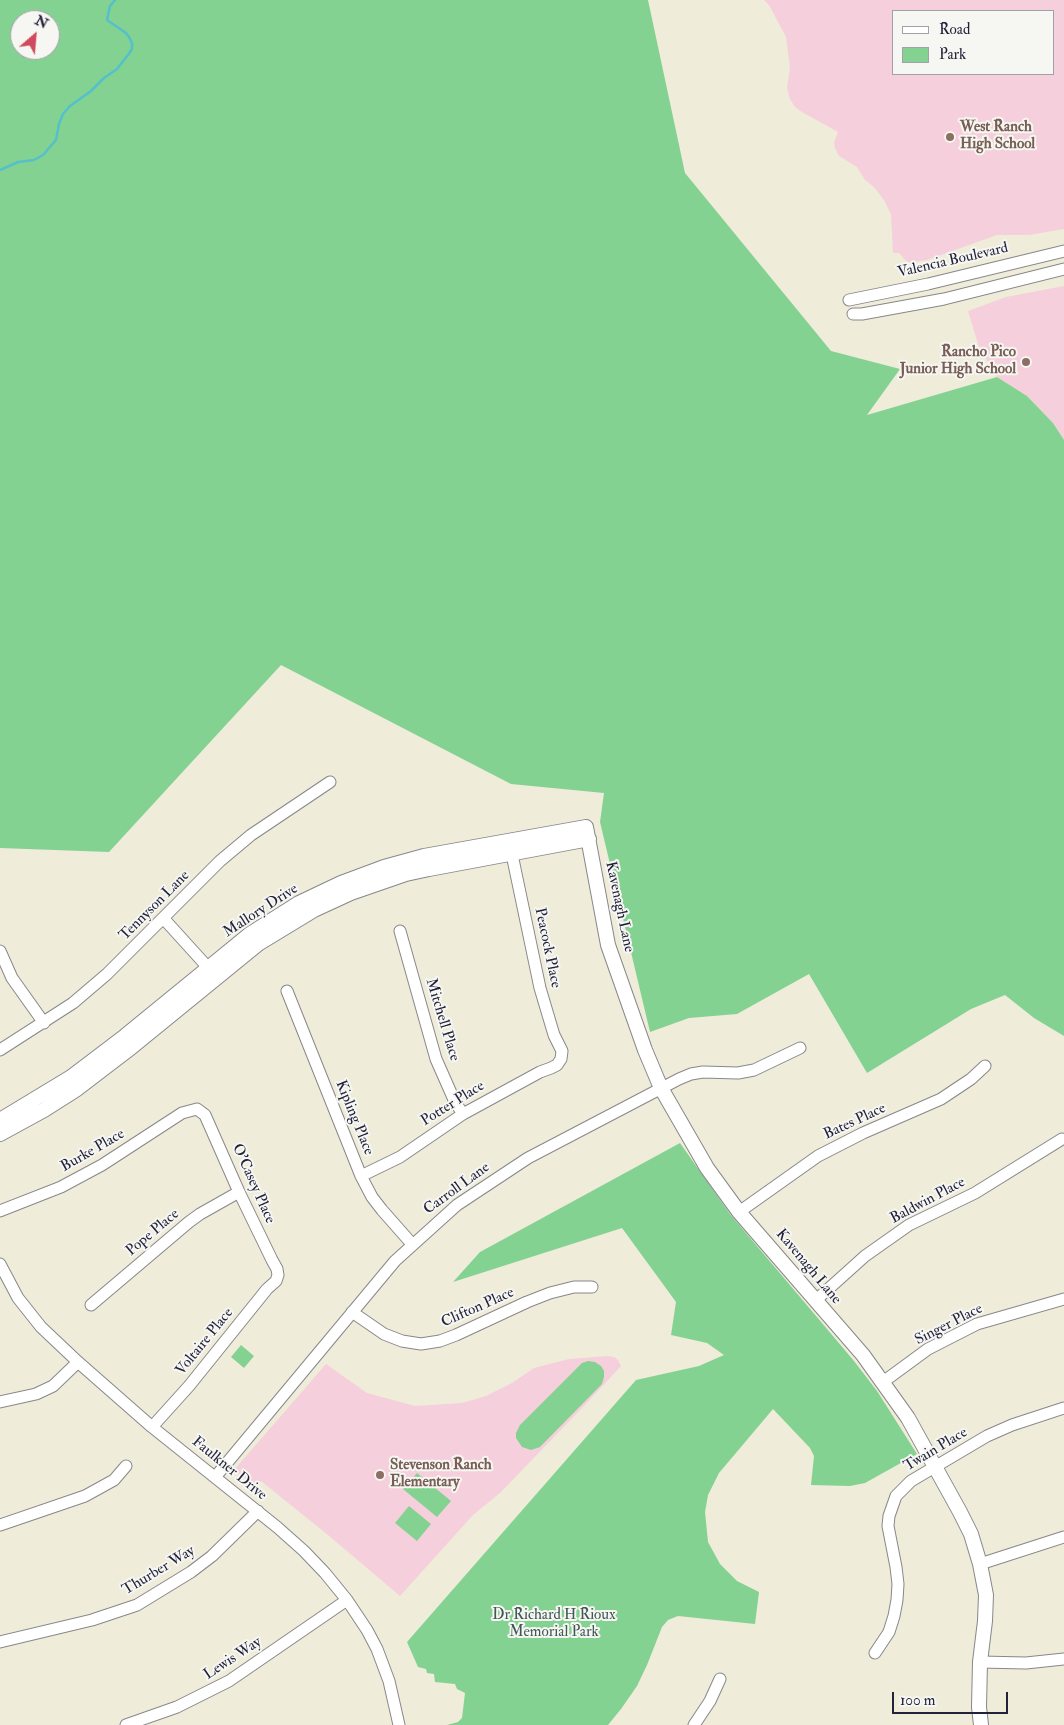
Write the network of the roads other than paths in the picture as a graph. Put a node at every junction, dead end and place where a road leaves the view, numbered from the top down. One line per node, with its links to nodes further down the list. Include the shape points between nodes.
1 (1064, 250): 3 (street, Valencia Boulevard)
2 (1064, 269): 4 (street, via 944,299)
3 (849, 300)
4 (853, 314)
5 (330, 782): 8 (street, Tennyson Lane, via 251,835 220,861)
6 (588, 833): 7 (main road, Mallory Drive); 18 (main road, Kavenagh Lane, via 608,945)
7 (510, 847): 11 (main road, Mallory Drive, via 424,856 341,883 299,903 258,929); 16 (street, Peacock Place, via 540,988 562,1051)
8 (164, 919): 11 (street); 13 (street, Tennyson Lane, via 100,980)
9 (400, 931): 20 (street, Mitchell Place, via 436,1059)
10 (0, 951): 13 (street, via 12,978)
11 (213, 972): 21 (main road, Mallory Drive, via 85,1067); 22 (main road, via 128,1050 77,1089)
12 (288, 991): 24 (street, Kipling Place)
13 (44, 1023): 15 (street, Tennyson Lane)
14 (800, 1048): 18 (street, Carroll Lane, via 754,1070 691,1074)
15 (0, 1050)
16 (561, 1059): 20 (street, Potter Place, via 551,1068)
17 (985, 1066): 27 (street, Bates Place, via 942,1100 818,1156)
18 (661, 1088): 27 (main road, Kavenagh Lane, via 707,1168); 28 (street, Carroll Lane, via 528,1158 457,1205)
19 (197, 1109): 25 (street, O'Casey Place, via 205,1115); 26 (street, Burke Place, via 182,1113 102,1165 61,1187)
20 (463, 1114): 24 (street, Potter Place, via 400,1157)
21 (0, 1120)
22 (0, 1134)
23 (1062, 1139): 33 (street, Baldwin Place, via 975,1193 909,1225 865,1256)
24 (361, 1176): 28 (street, Kipling Place, via 372,1197)
25 (239, 1192): 30 (street, O'Casey Place); 34 (street, Pope Place, via 189,1222)
26 (0, 1211)
27 (739, 1212): 33 (main road, Kavenagh Lane)
28 (412, 1244): 35 (street, Carroll Lane)
29 (0, 1264): 36 (street, Faulkner Drive, via 27,1312)
30 (278, 1275): 40 (street, Voltaire Place)
31 (592, 1287): 35 (street, Clifton Place, via 574,1287 550,1293 456,1336 421,1344 384,1334)
32 (1064, 1299): 37 (street, Singer Place, via 976,1324 928,1349)
33 (815, 1301): 37 (main road, Kavenagh Lane)
34 (91, 1305)
35 (352, 1312): 43 (street, Carroll Lane)
36 (78, 1362): 38 (street, via 53,1386 36,1394); 40 (street, Faulkner Drive)
37 (883, 1382): 42 (main road, Kavenagh Lane, via 908,1418)
38 (0, 1402)
39 (1064, 1408): 42 (street, Twain Place, via 995,1432)
40 (152, 1427): 43 (street, Faulkner Drive)
41 (126, 1466): 45 (street, via 114,1480 85,1496)
42 (935, 1468): 47 (main road, Kavenagh Lane, via 967,1527); 50 (street, Twain Place, via 907,1485 891,1506 888,1526 896,1567 897,1600 889,1632)
43 (216, 1476): 44 (street, Faulkner Drive)
44 (258, 1512): 48 (street, Faulkner Drive, via 304,1551); 49 (street, Thurber Way, via 212,1556 137,1605 92,1620)
45 (0, 1525)
46 (1064, 1537): 47 (street)
47 (980, 1564): 52 (main road, Kavenagh Lane, via 986,1595)
48 (347, 1600): 54 (street, Lewis Way, via 229,1681 177,1707); 55 (street, Faulkner Drive, via 377,1649)
49 (0, 1642)
50 (875, 1653)
51 (1064, 1659): 52 (street, via 1026,1663)
52 (980, 1662): 57 (main road, Kavenagh Lane)
53 (720, 1679): 56 (street)
54 (126, 1725)
55 (399, 1725)
56 (694, 1725)
57 (981, 1725)

